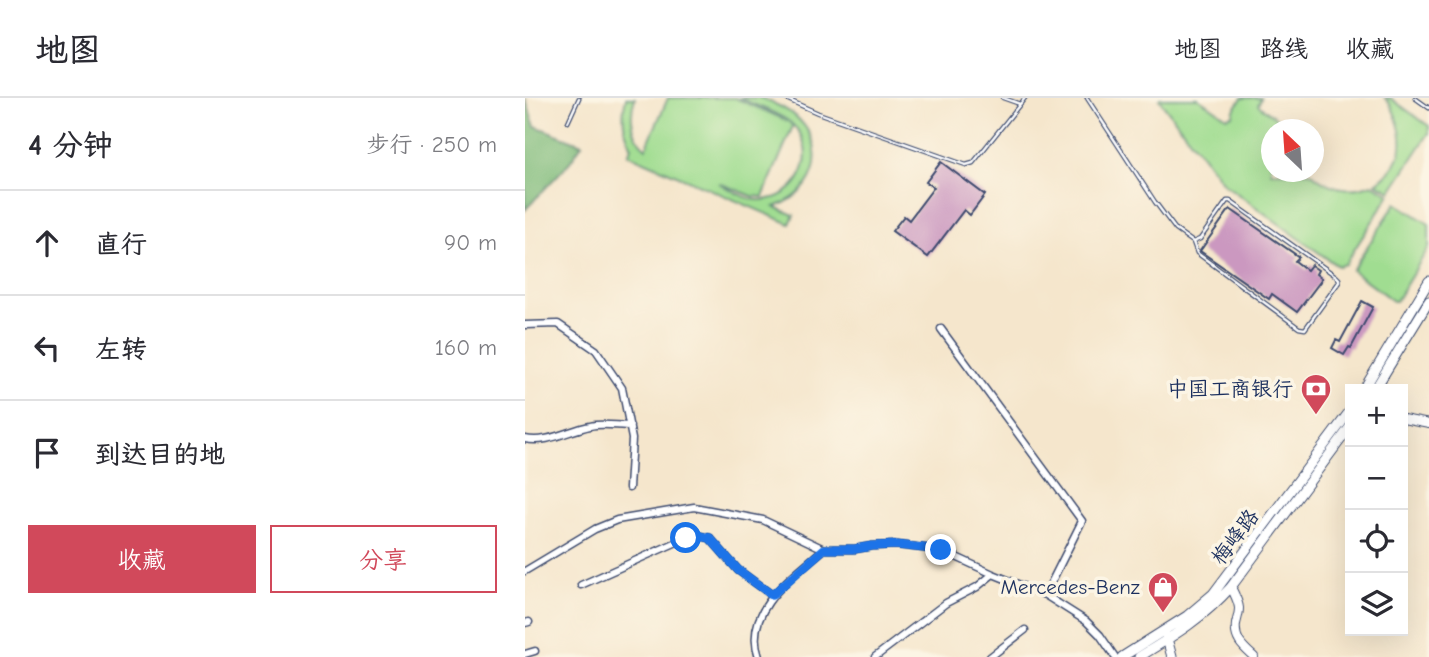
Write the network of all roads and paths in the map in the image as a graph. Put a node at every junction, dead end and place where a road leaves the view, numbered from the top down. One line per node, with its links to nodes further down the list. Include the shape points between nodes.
1 (579, 98): 9 (lane)
2 (784, 98): 7 (lane, via 966,165 973,163)
3 (1003, 98): 7 (lane)
4 (1025, 98): 7 (lane)
5 (1087, 98): 10 (lane, via 1155,202 1176,230)
6 (1415, 98): 8 (lane)
7 (1020, 104)
8 (1429, 108)
9 (568, 122)
10 (1193, 242): 10 (lane, via 1230,201 1339,282 1302,330 1197,253)
11 (1429, 281): 15 (main road)
12 (1429, 301): 16 (main road)
13 (525, 325): 20 (street, via 558,324 596,350 622,388)
14 (941, 330): 30 (street, via 1082,521)
15 (1367, 384)
16 (1378, 384)
17 (1345, 418): 32 (main road, 梅峰路, via 1213,594)
18 (1408, 420): 19 (street)
19 (1429, 424)
20 (630, 426): 22 (street, via 593,425 543,440); 23 (street)
21 (1345, 434): 28 (main road, 梅峰路)
22 (525, 439)
23 (629, 488)
24 (824, 549): 25 (street, via 763,520 694,507 617,520); 26 (street, via 897,545 941,550); 29 (street)
25 (527, 568)
26 (993, 574): 30 (street); 33 (street)
27 (581, 585): 29 (street, via 686,538 701,536 710,538 738,570)
28 (1231, 587): 32 (main road, 梅峰路, via 1200,618); 44 (street, via 1239,609 1236,636)
29 (772, 595): 36 (street, via 756,626)
30 (1045, 595): 40 (street, via 1086,621)
31 (1025, 630): 39 (street)
32 (1166, 635): 41 (main road, 梅峰路); 42 (main road, 梅峰路); 43 (main road)
33 (887, 648): 37 (street); 38 (street)
34 (535, 651): 35 (street)
35 (525, 654)
36 (759, 657)
37 (875, 657)
38 (891, 657)
39 (990, 657)
40 (1115, 657)
41 (1122, 657)
42 (1139, 657)
43 (1172, 657)
44 (1254, 657)

